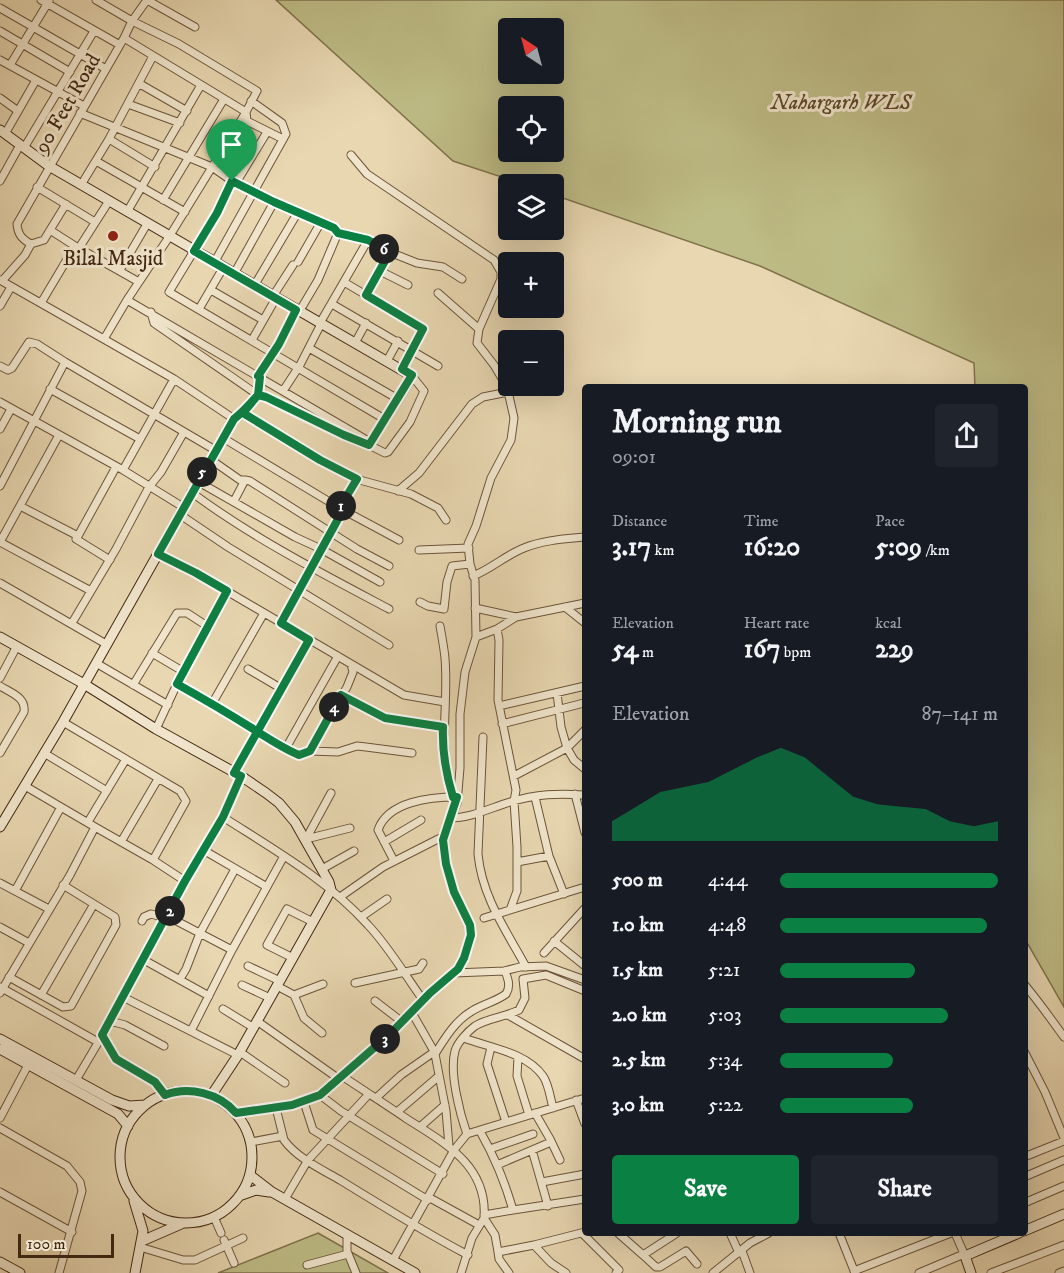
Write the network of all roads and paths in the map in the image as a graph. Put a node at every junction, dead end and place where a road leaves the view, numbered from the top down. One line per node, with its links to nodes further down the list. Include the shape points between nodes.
1 (96, 0): 5 (street)
2 (147, 0): 5 (street, 90 Feet Road); 7 (street)
3 (46, 1): 6 (street); 8 (street)
4 (0, 8): 6 (street)
5 (132, 21): 10 (street, 90 Feet Road); 25 (street, via 257,91)
6 (33, 27): 11 (street); 13 (street)
7 (195, 27)
8 (94, 30): 12 (street); 13 (street)
9 (0, 31): 11 (street)
10 (124, 38): 12 (street, 90 Feet Road); 14 (street)
11 (23, 44): 16 (street); 18 (street)
12 (120, 45): 17 (street, 90 Feet Road)
13 (81, 54): 17 (street); 18 (street)
14 (153, 56): 20 (street); 21 (street)
15 (0, 60): 16 (street)
16 (10, 65): 19 (street)
17 (106, 69): 27 (street, 90 Feet Road)
18 (70, 72): 22 (street)
19 (36, 80): 22 (street); 28 (street)
20 (140, 84): 26 (street); 29 (street)
21 (201, 85): 24 (street); 29 (street)
22 (58, 92): 27 (street); 37 (street)
23 (0, 98): 28 (street)
24 (224, 99): 30 (street); 40 (street)
25 (251, 101): 30 (street); 36 (street, via 282,123 286,134)
26 (128, 104): 31 (street); 32 (street)
27 (82, 110): 32 (street); 42 (street, 90 Feet Road)
28 (18, 111): 33 (street)
29 (187, 111): 31 (street)
30 (246, 112): 34 (street, via 247,121); 44 (street)
31 (180, 123): 38 (street)
32 (115, 127): 35 (street); 38 (street)
33 (3, 132): 37 (street)
34 (267, 132): 36 (street); 46 (street)
35 (109, 139): 41 (street); 43 (street)
36 (283, 139): 50 (street)
37 (22, 147): 42 (street); 45 (street)
38 (166, 147): 40 (street); 43 (street)
39 (351, 155): 94 (street, via 367,174 498,265 501,279)
40 (188, 157): 44 (street); 51 (street)
41 (96, 161): 47 (street); 49 (street)
42 (49, 166): 47 (street); 48 (street, 90 Feet Road)
43 (155, 166): 49 (street)
44 (212, 167): 46 (street); 56 (street)
45 (0, 182)
46 (234, 182): 50 (street); 67 (street)
47 (81, 185): 52 (street)
48 (37, 187): 54 (street); 65 (street, 90 Feet Road, via 17,224 22,239)
49 (143, 188): 51 (street); 55 (street)
50 (254, 192): 53 (street); 69 (street)
51 (163, 200): 56 (street)
52 (109, 201): 55 (street); 58 (street)
53 (274, 202): 57 (street); 73 (street)
54 (66, 204): 58 (street); 61 (street)
55 (127, 212): 60 (street)
56 (185, 212): 63 (street)
57 (298, 212): 59 (street); 79 (street)
58 (95, 222): 66 (street)
59 (321, 222): 62 (street); 83 (street)
60 (147, 224): 63 (street); 71 (street)
61 (50, 231): 65 (street, via 44,240); 66 (street)
62 (338, 233): 64 (street); 89 (street, via 318,279)
63 (169, 237): 67 (street); 75 (street)
64 (368, 240): 68 (street); 76 (street)
65 (32, 244): 77 (street)
66 (77, 247): 71 (street); 85 (street)
67 (194, 251): 69 (street); 88 (street, via 169,292)
68 (390, 252): 72 (street); 74 (street, via 417,263 443,267)
69 (214, 263): 70 (street)
70 (223, 268): 73 (street); 80 (street)
71 (120, 270): 75 (street)
72 (380, 271): 78 (street); 82 (street)
73 (234, 274): 79 (street)
74 (462, 279)
75 (139, 282): 84 (street)
76 (344, 282): 82 (street); 86 (street)
77 (4, 283): 85 (street); 87 (street)
78 (408, 285)
79 (254, 286): 83 (street)
80 (211, 290): 88 (street); 91 (street)
81 (438, 293): 94 (street)
82 (366, 295): 100 (street, via 423,329)
83 (274, 297): 89 (street); 91 (street)
84 (128, 300): 90 (street); 95 (street)
85 (41, 303): 95 (street)
86 (332, 304): 92 (street); 93 (street)
87 (0, 306)
88 (200, 309): 96 (street)
89 (298, 311): 93 (street); 101 (street)
90 (151, 312): 110 (street); 115 (street, via 154,323)
91 (263, 320): 96 (street)
92 (366, 323): 97 (street); 98 (street)
93 (321, 324): 98 (street); 99 (street)
94 (479, 329): 108 (street, via 477,343)
95 (104, 339): 111 (street)
96 (252, 340): 101 (street)
97 (398, 341): 100 (street); 102 (street)
98 (355, 343): 102 (street)
99 (309, 348): 106 (street); 117 (street)
100 (413, 350): 105 (street); 107 (street)
101 (274, 352): 106 (street); 110 (street)
102 (387, 361): 107 (street)
103 (65, 362): 104 (street, via 33,342 26,345 12,368); 112 (street); 121 (street)
104 (0, 366)
105 (438, 366)
106 (298, 369): 113 (street); 123 (street)
107 (402, 369): 109 (street)
108 (498, 373)
109 (412, 375): 117 (street); 130 (street, via 424,391 410,422 388,452 378,451)
110 (259, 376): 113 (street); 115 (street)
111 (174, 380): 121 (street); 122 (street)
112 (50, 389): 124 (street); 129 (street)
113 (283, 391): 130 (street)
114 (498, 394): 139 (street, via 472,404 419,473)
115 (258, 395): 120 (street); 130 (street)
116 (509, 396): 151 (street, via 514,418 511,440 491,478)
117 (398, 399): 123 (street)
118 (0, 402): 119 (street)
119 (11, 409): 124 (street); 125 (street)
120 (243, 413): 122 (street); 134 (street)
121 (154, 414): 126 (street); 129 (street)
122 (234, 419): 128 (street)
123 (386, 420): 130 (street)
124 (35, 422): 127 (street); 137 (street)
125 (0, 429)
126 (184, 432): 131 (street); 138 (street)
127 (59, 435): 133 (street); 142 (street)
128 (223, 438): 131 (street); 143 (street)
129 (141, 439): 133 (street)
130 (370, 444)
131 (215, 450): 132 (street)
132 (210, 459): 135 (street); 136 (street)
133 (120, 468): 138 (street); 147 (street)
134 (357, 479): 139 (street); 143 (street)
135 (245, 480): 141 (street); 146 (street)
136 (197, 481): 140 (street); 141 (street)
137 (0, 486)
138 (149, 487): 144 (street); 155 (street)
139 (398, 491): 145 (street, via 438,508)
140 (191, 492): 144 (street); 158 (street)
141 (234, 501): 152 (street)
142 (20, 506): 147 (street); 150 (street)
143 (341, 509): 146 (street); 149 (street)
144 (181, 510): 154 (street); 162 (street, via 228,547)
145 (446, 520)
146 (332, 531): 152 (street); 157 (street)
147 (78, 536): 155 (street, via 76,539)
148 (582, 537): 159 (street, via 525,547)
149 (399, 540)
150 (0, 542): 163 (street)
151 (469, 548): 153 (street); 156 (street)
152 (321, 549): 158 (street); 160 (street)
153 (419, 550)
154 (158, 554): 164 (street); 181 (street)
155 (110, 560): 163 (street)
156 (470, 564): 159 (street); 165 (street, via 452,566 444,609)
157 (389, 566)
158 (311, 568): 162 (street); 169 (street)
159 (473, 576): 168 (street)
160 (380, 582)
161 (0, 583): 173 (street)
162 (299, 590): 174 (street); 182 (street)
163 (91, 591): 173 (street)
164 (227, 591): 170 (street); 175 (street)
165 (420, 602)
166 (582, 604): 167 (street)
167 (565, 607): 171 (street); 172 (street)
168 (475, 608): 171 (street); 179 (street)
169 (389, 609)
170 (264, 613): 174 (street); 201 (street)
171 (516, 617): 177 (street)
172 (582, 621)
173 (72, 623): 181 (street)
174 (281, 623): 180 (street)
175 (207, 626): 184 (street, via 187,613 177,613); 189 (street)
176 (440, 626): 199 (street)
177 (497, 629): 179 (street); 203 (street)
178 (0, 637): 183 (street)
179 (476, 637): 228 (street, via 465,672)
180 (309, 640): 185 (street); 196 (street)
181 (106, 644): 186 (street)
182 (389, 645)
183 (17, 646): 190 (street); 191 (street)
184 (152, 653): 189 (street); 193 (street)
185 (338, 656): 187 (street); 212 (street)
186 (96, 663): 191 (street); 193 (street)
187 (351, 664): 198 (street, via 353,672); 199 (street, via 404,695)
188 (248, 669): 196 (street)
189 (184, 672): 192 (street)
190 (0, 678)
191 (84, 684): 205 (street); 208 (street)
192 (177, 684): 201 (street); 202 (street)
193 (133, 685): 202 (street)
194 (0, 686): 215 (street, via 25,706)
195 (582, 687): 197 (street)
196 (282, 689): 209 (street)
197 (557, 693): 203 (street); 204 (street)
198 (341, 695): 207 (street, via 385,718); 214 (street)
199 (445, 702): 207 (street)
200 (582, 703): 204 (street)
201 (212, 704): 209 (street)
202 (168, 705): 208 (street)
203 (499, 706): 206 (street)
204 (558, 708): 206 (street); 213 (street)
205 (63, 722): 216 (street); 218 (street)
206 (502, 724): 221 (street)
207 (443, 727): 228 (street, via 445,765)
208 (156, 729): 220 (street)
209 (258, 732): 212 (street); 220 (street)
210 (582, 733): 213 (street)
211 (483, 737): 232 (street)
212 (286, 748): 214 (street, via 299,755)
213 (567, 748): 219 (street); 221 (street)
214 (310, 751): 217 (street, via 366,747)
215 (0, 753)
216 (44, 753): 223 (street); 224 (street)
217 (412, 753)
218 (126, 759): 222 (street); 224 (street)
219 (582, 767)
220 (238, 774): 233 (street); 242 (street, via 279,803)
221 (514, 776): 230 (street)
222 (158, 779): 243 (street); 249 (street, via 180,791 186,801)
223 (25, 786): 231 (street); 238 (street)
224 (107, 791): 236 (street)
225 (331, 793): 242 (street)
226 (574, 794): 227 (street); 229 (street); 237 (street)
227 (582, 794)
228 (455, 797): 234 (street); 244 (street, via 401,806 380,824 378,830)
229 (534, 797): 230 (street); 248 (street)
230 (514, 801): 232 (street); 251 (street)
231 (61, 807): 236 (street); 260 (street)
232 (478, 813): 234 (street); 268 (street, via 480,872)
233 (223, 817): 245 (street); 247 (street)
234 (450, 818): 241 (street)
235 (421, 820): 244 (street)
236 (88, 822): 239 (street)
237 (582, 822)
238 (1, 823)
239 (95, 827): 243 (street); 256 (street)
240 (350, 828): 242 (street)
241 (444, 836): 250 (street); 288 (street, via 446,864 471,935 464,958)
242 (306, 839): 253 (street)
243 (122, 842): 249 (street)
244 (384, 842): 250 (street)
245 (205, 851): 252 (street); 254 (street)
246 (354, 851): 253 (street)
247 (284, 856): 257 (street); 259 (street)
248 (549, 856): 251 (street); 261 (street)
249 (153, 860): 254 (street)
250 (394, 861): 262 (street)
251 (517, 862): 266 (street, via 517,891)
252 (235, 869): 257 (street); 275 (street)
253 (322, 869): 259 (street)
254 (185, 881): 269 (street)
255 (0, 882): 260 (street)
256 (63, 885): 264 (street); 265 (street)
257 (267, 887): 278 (street)
258 (582, 888): 261 (street)
259 (331, 890): 262 (street); 273 (street)
260 (15, 891): 265 (street)
261 (564, 894): 266 (street)
262 (340, 897): 270 (street)
263 (387, 899): 270 (street)
264 (94, 904): 299 (street); 299 (street, via 115,916 116,925 71,1006 63,1007)
265 (49, 909): 277 (street)
266 (510, 910): 268 (street)
267 (582, 911): 276 (street)
268 (498, 915): 271 (street); 285 (street)
269 (166, 917): 272 (street, via 151,914); 275 (street); 281 (street)
270 (361, 917): 287 (street)
271 (484, 918)
272 (142, 921)
273 (312, 922): 280 (street); 280 (street, via 286,909 267,945)
274 (0, 927): 277 (street)
275 (200, 933): 278 (street); 291 (street)
276 (554, 941): 279 (street); 283 (street)
277 (29, 944): 289 (street)
278 (232, 950): 301 (street)
279 (543, 953)
280 (293, 958): 292 (street)
281 (144, 960): 291 (street); 302 (street)
282 (423, 963): 287 (street, via 419,969)
283 (582, 964)
284 (248, 966): 292 (street)
285 (523, 967): 286 (street); 290 (street, via 546,966)
286 (506, 971): 288 (street); 322 (street, via 506,994 459,1020)
287 (404, 973): 293 (street); 304 (street)
288 (454, 973): 304 (street)
289 (9, 977): 297 (street); 299 (street)
290 (582, 979)
291 (180, 980): 301 (street)
292 (278, 983): 300 (street); 303 (street)
293 (355, 983)
294 (323, 984): 300 (street)
295 (242, 986): 303 (street)
296 (1028, 989): 314 (street)
297 (1, 990): 317 (street)
298 (582, 990): 308 (street, via 546,975 523,979 523,1005)
299 (40, 995)
300 (294, 995): 313 (street, via 304,1018)
301 (209, 996): 312 (street)
302 (123, 997): 309 (street); 312 (street)
303 (270, 998): 311 (street)
304 (423, 1000): 307 (street)
305 (375, 1001): 310 (street)
306 (223, 1009): 311 (street)
307 (411, 1011): 310 (street); 322 (street)
308 (508, 1015): 315 (street, via 474,1026); 324 (street)
309 (110, 1021): 317 (street); 318 (street)
310 (401, 1021): 328 (street)
311 (255, 1024): 321 (street); 328 (street)
312 (191, 1031): 321 (street)
313 (322, 1033)
314 (1064, 1037)
315 (464, 1038): 319 (street); 356 (street, via 454,1054 454,1072)
316 (0, 1039): 329 (street)
317 (100, 1039): 329 (street); 331 (street, via 116,1059 155,1082)
318 (164, 1046)
319 (491, 1047): 323 (street); 349 (street, via 487,1064)
320 (0, 1049): 326 (street)
321 (239, 1053): 330 (street); 333 (street)
322 (434, 1053): 327 (street); 334 (street)
323 (518, 1057): 342 (street, via 543,1076); 345 (street, via 517,1076)
324 (582, 1057)
325 (1028, 1059): 358 (street)
326 (28, 1065): 338 (street); 348 (street)
327 (439, 1076): 340 (street); 343 (street)
328 (340, 1077): 332 (street); 334 (street)
329 (76, 1080): 338 (street)
330 (285, 1083)
331 (165, 1095): 333 (street, via 190,1091); 339 (street)
332 (320, 1095): 337 (street); 346 (street)
333 (211, 1096): 344 (street)
334 (372, 1096): 343 (street); 346 (street)
335 (582, 1099): 336 (street)
336 (576, 1100): 342 (street); 347 (street)
337 (304, 1102): 341 (street); 357 (street, via 311,1127)
338 (108, 1103): 339 (street); 350 (street)
339 (146, 1105): 350 (street)
340 (445, 1105): 351 (street); 361 (street)
341 (276, 1108): 344 (street); 355 (street)
342 (553, 1108): 345 (street)
343 (397, 1112): 351 (street)
344 (236, 1113): 359 (street)
345 (532, 1114): 349 (street); 360 (street)
346 (350, 1116): 357 (street); 369 (street)
347 (582, 1116)
348 (0, 1118)
349 (506, 1122): 353 (street)
350 (128, 1126): 377 (street, via 122,1138 121,1171)
351 (420, 1127): 361 (street)
352 (0, 1128): 392 (street, via 67,1167 80,1182 82,1191)
353 (480, 1131): 356 (street); 362 (street)
354 (534, 1134): 362 (street)
355 (283, 1136): 359 (street); 367 (street)
356 (465, 1136): 361 (street)
357 (326, 1138): 367 (street); 380 (street)
358 (1064, 1139): 364 (street)
359 (250, 1142): 370 (street)
360 (551, 1142): 363 (street); 365 (street)
361 (453, 1147): 369 (street); 386 (street, via 480,1185)
362 (490, 1149): 368 (street)
363 (532, 1150): 368 (street); 373 (street)
364 (1028, 1155)
365 (560, 1160)
366 (1064, 1160): 372 (street)
367 (308, 1161): 379 (street); 390 (street)
368 (497, 1165): 384 (street)
369 (443, 1174): 380 (street)
370 (250, 1175): 376 (street); 378 (street)
371 (582, 1175): 373 (street)
372 (1028, 1175)
373 (542, 1182): 383 (street)
374 (1064, 1186): 382 (street)
375 (0, 1192): 392 (street)
376 (272, 1192): 378 (street, via 256,1190); 379 (street)
377 (132, 1196): 388 (street, via 142,1208 157,1216); 406 (street, via 142,1224)
378 (238, 1197): 387 (street)
379 (285, 1199): 394 (street)
380 (429, 1199): 389 (street); 390 (street)
381 (582, 1200): 383 (street)
382 (1028, 1201)
383 (548, 1206): 384 (street)
384 (513, 1210): 386 (street)
385 (1064, 1214): 391 (street)
386 (484, 1216): 389 (street); 409 (street, via 495,1235)
387 (214, 1217): 388 (street); 405 (street)
388 (183, 1223): 406 (street)
389 (479, 1225): 412 (street)
390 (414, 1227): 412 (street); 415 (street)
391 (1028, 1229)
392 (72, 1232): 424 (street)
393 (582, 1232): 407 (street)
394 (347, 1234): 411 (street); 415 (street)
395 (587, 1236): 421 (street)
396 (621, 1236): 413 (street)
397 (672, 1236): 413 (street)
398 (732, 1236): 410 (street)
399 (763, 1236): 410 (street)
400 (840, 1236): 422 (street)
401 (945, 1236): 422 (street)
402 (954, 1236): 414 (street)
403 (1012, 1236): 414 (street)
404 (243, 1238): 405 (street)
405 (224, 1240): 406 (street, via 195,1260 183,1260); 417 (street)
406 (141, 1244): 425 (street)
407 (534, 1245): 409 (street); 430 (street)
408 (1064, 1245): 435 (street)
409 (498, 1252): 429 (street)
410 (740, 1252): 431 (street); 432 (street)
411 (348, 1254): 418 (street); 426 (street)
412 (468, 1255): 428 (street)
413 (643, 1255): 419 (street, via 660,1267 686,1251)
414 (964, 1255): 433 (street); 434 (street)
415 (393, 1260): 427 (street)
416 (0, 1262): 423 (street)
417 (234, 1263)
418 (307, 1264)
419 (697, 1264)
420 (1064, 1271): 436 (street)
421 (619, 1272)
422 (854, 1272)
423 (20, 1273)
424 (59, 1273)
425 (135, 1273)
426 (356, 1273)
427 (415, 1273)
428 (461, 1273)
429 (509, 1273)
430 (566, 1273)
431 (713, 1273)
432 (750, 1273)
433 (919, 1273)
434 (971, 1273)
435 (991, 1273)
436 (1059, 1273)

